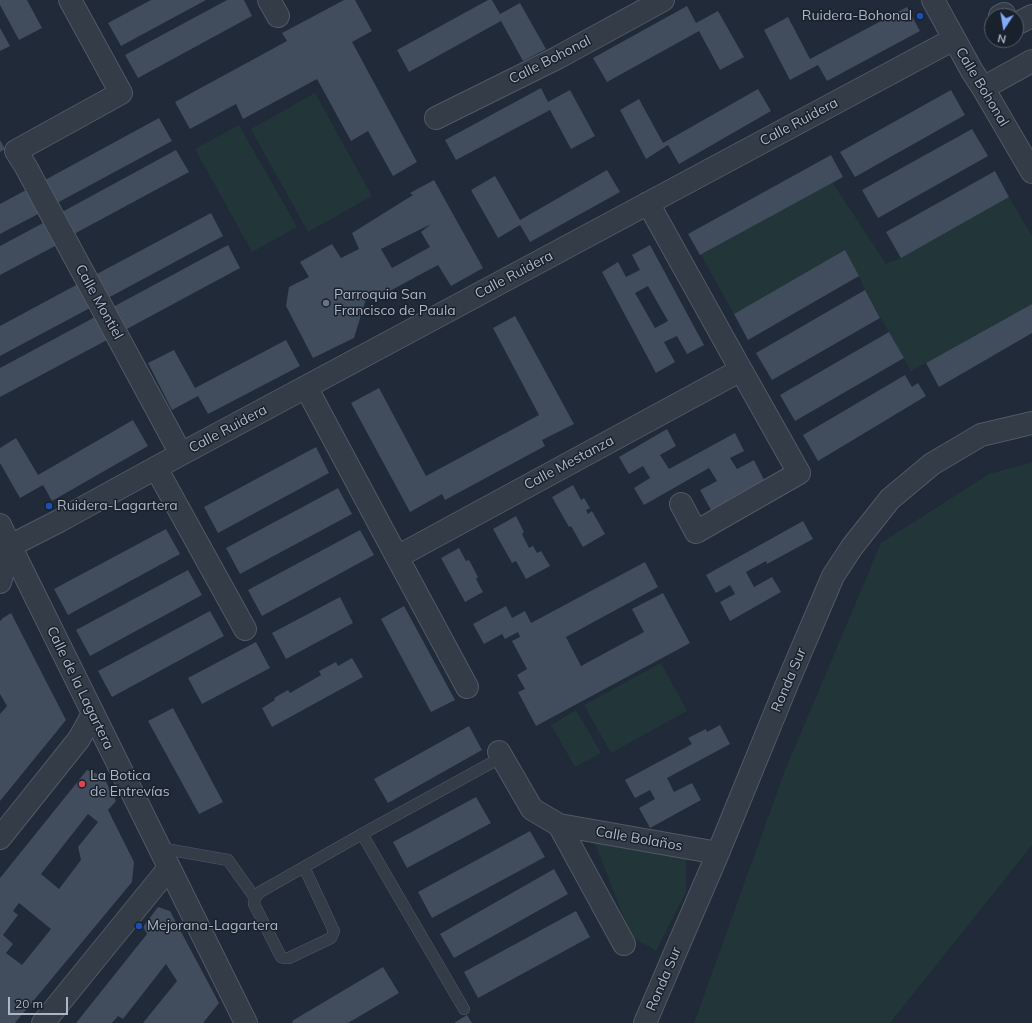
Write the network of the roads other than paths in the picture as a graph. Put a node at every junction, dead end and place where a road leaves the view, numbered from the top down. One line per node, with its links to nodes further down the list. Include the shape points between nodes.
1 (663, 0): 7 (street, Calle Bohonal, via 557,58)
2 (933, 0): 4 (street, Calle Bohonal)
3 (74, 7): 13 (street, Calle Montiel, via 121,93 16,151)
4 (954, 39): 6 (street, Calle Bohonal); 9 (street, Calle Ruidera)
5 (1032, 61): 6 (street)
6 (983, 88): 8 (street, Calle Bohonal)
7 (436, 118)
8 (1032, 172)
9 (648, 203): 10 (street); 11 (street, Calle Ruidera)
10 (741, 370): 15 (street, via 799,473 696,532); 18 (street, Calle Mestanza)
11 (306, 387): 13 (street, Calle Ruidera); 18 (street)
12 (1032, 423): 28 (street, Ronda Sur, via 981,435 932,464 890,499 852,547 833,576)
13 (181, 454): 14 (street, Calle Ruidera)
14 (156, 468): 17 (street, Calle Ruidera); 20 (street)
15 (681, 504)
16 (0, 525): 17 (street, Calle de la Lagartera)
17 (10, 546): 19 (street); 22 (street, Calle de la Lagartera)
18 (397, 557): 21 (street)
19 (0, 582)
20 (244, 629)
21 (467, 687)
22 (93, 714): 26 (street, via 79,739); 27 (street, Calle de la Lagartera)
23 (501, 754): 24 (street, Calle Bolaños, via 532,810); 25 (lane)
24 (559, 825): 28 (street, Calle Bolaños); 32 (street)
25 (362, 834): 29 (lane); 33 (lane)
26 (0, 838)
27 (159, 848): 30 (street, Calle de la Lagartera); 31 (lane, via 228,860)
28 (718, 853): 36 (street, Ronda Sur)
29 (304, 867): 31 (lane, via 260,892); 31 (lane, via 334,931 331,938 289,958 281,956 254,904)
30 (170, 868): 34 (street, Calle de la Lagartera); 35 (street)
31 (255, 898)
32 (624, 944)
33 (464, 1009)
34 (242, 1021)
35 (44, 1023)
36 (645, 1023)

